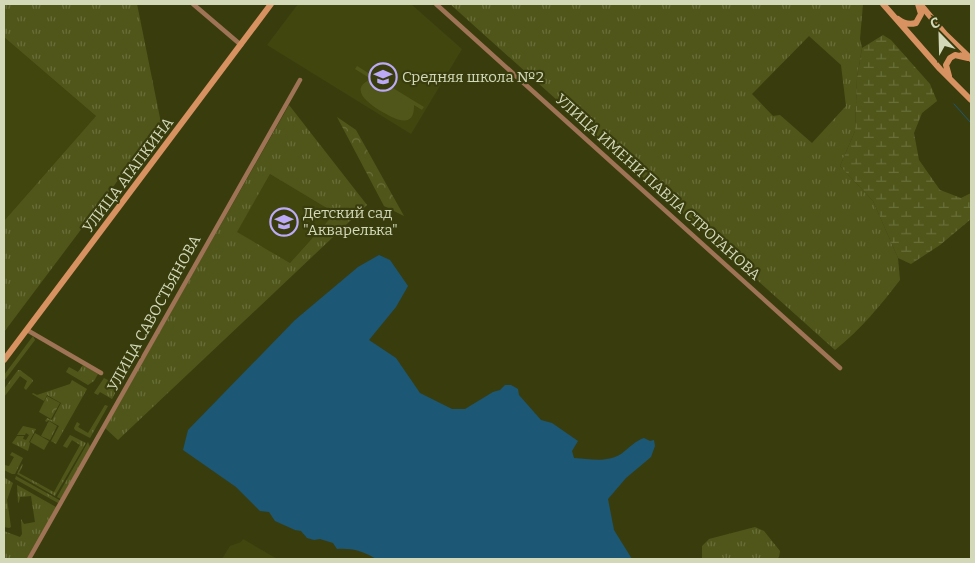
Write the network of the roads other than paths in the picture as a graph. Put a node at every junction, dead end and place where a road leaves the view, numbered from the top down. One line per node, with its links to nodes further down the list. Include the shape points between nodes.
1 (193, 4): 7 (street)
2 (271, 4): 7 (main road, УЛИЦА АГАПКИНА)
3 (436, 4): 14 (street, УЛИЦА ИМЕНИ ПАВЛА СТРОГАНОВА)
4 (883, 4): 6 (main road)
5 (919, 4): 6 (main road, via 921,14 916,23 903,23); 8 (main road)
6 (893, 16): 10 (main road)
7 (241, 45): 12 (main road, УЛИЦА АГАПКИНА)
8 (971, 59): 10 (main road, via 960,55 950,58 946,65)
9 (300, 80): 16 (street, УЛИЦА САВОСТЬЯНОВА)
10 (951, 80): 11 (main road)
11 (971, 100)
12 (27, 330): 13 (main road, УЛИЦА АГАПКИНА); 15 (street)
13 (4, 360)
14 (840, 368)
15 (101, 373)
16 (29, 559)

